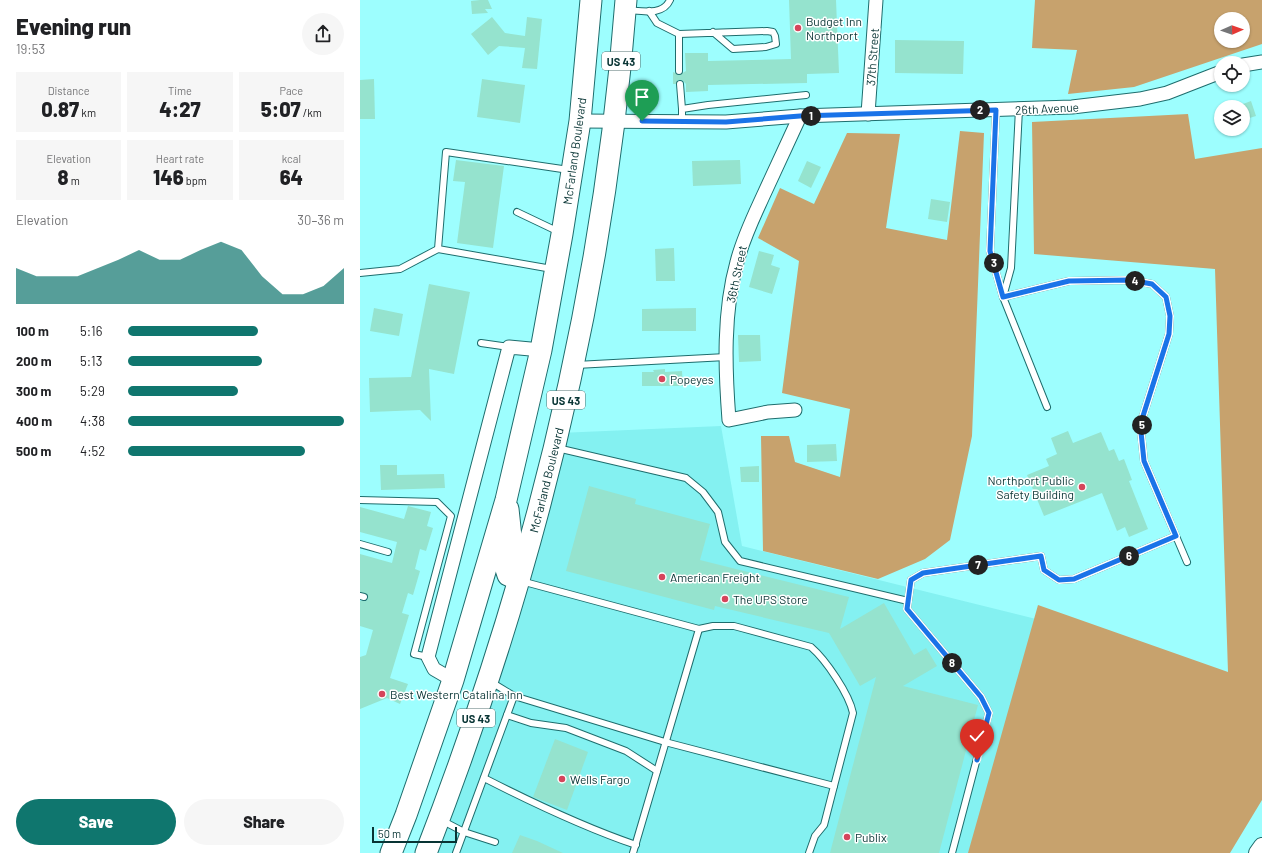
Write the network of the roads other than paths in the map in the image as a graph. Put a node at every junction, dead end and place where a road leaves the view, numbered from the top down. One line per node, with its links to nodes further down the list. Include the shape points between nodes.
1 (591, 0): 19 (highway, McFarland Boulevard / US 43)
2 (670, 0): 5 (lane, via 668,6 660,11)
3 (876, 0): 16 (street, 37th Street)
4 (626, 5): 5 (lane); 20 (highway, McFarland Boulevard / US 43)
5 (649, 11): 7 (lane, via 657,23)
6 (713, 32): 6 (lane, via 773,32 776,44 766,48 733,49); 7 (lane)
7 (679, 34): 10 (lane)
8 (1262, 62): 9 (street)
9 (1250, 64)
10 (679, 72)
11 (1214, 75): 14 (street, 26th Avenue, via 1167,93 1140,99 1072,107)
12 (680, 84): 17 (lane)
13 (806, 95): 17 (lane, via 708,105)
14 (1019, 109): 15 (street, 26th Avenue); 27 (lane, via 1011,268)
15 (996, 110): 16 (street, 26th Avenue); 27 (lane, via 990,251)
16 (868, 114): 18 (street, 26th Avenue)
17 (682, 115): 18 (street, 26th Avenue, via 726,122); 20 (street, 26th Avenue)
18 (800, 116): 31 (street, 36th Street, via 742,243 731,290)
19 (580, 121): 20 (street, 26th Avenue); 21 (highway, McFarland Boulevard / US 43)
20 (614, 121): 32 (highway, McFarland Boulevard / US 43, via 592,272)
21 (572, 171): 23 (highway, McFarland Boulevard / US 43); 24 (lane, via 446,152)
22 (517, 212): 23 (lane)
23 (562, 234): 25 (highway, McFarland Boulevard / US 43)
24 (438, 249): 25 (lane); 26 (lane, via 400,269)
25 (556, 270): 30 (highway, McFarland Boulevard / US 43)
26 (360, 273)
27 (1003, 297): 33 (lane); 38 (lane, via 1069,281 1130,280 1152,284 1166,297 1170,316 1169,334 1143,416 1141,432 1144,461)
28 (481, 343): 29 (lane)
29 (509, 348): 30 (street); 45 (street)
30 (540, 350): 37 (highway, McFarland Boulevard / US 43)
31 (726, 357): 32 (lane); 34 (street, 36th Street, via 729,420 768,412)
32 (573, 365): 35 (highway, McFarland Boulevard / US 43)
33 (1047, 407)
34 (795, 410)
35 (555, 448): 42 (highway, McFarland Boulevard / US 43); 43 (lane, via 686,478 703,492 718,512 725,542 740,561)
36 (360, 500): 45 (lane, via 437,502 451,516 414,654)
37 (506, 500): 42 (highway, via 511,538 505,566 508,575); 46 (highway, McFarland Boulevard / US 43)
38 (1176, 536): 41 (lane); 43 (lane, via 1074,579 1059,580 1044,570 1041,556 923,573 911,580)
39 (360, 544): 40 (lane)
40 (388, 552)
41 (1187, 562)
42 (519, 580): 44 (lane); 47 (highway, McFarland Boulevard / US 43)
43 (908, 601): 64 (lane, via 907,609 911,615 981,697 989,713)
44 (699, 629): 50 (lane); 53 (lane, via 734,626 811,647 820,655 850,702 853,713)
45 (428, 657): 46 (street, via 434,669)
46 (453, 680): 59 (highway, McFarland Boulevard / US 43)
47 (488, 680): 48 (lane); 54 (highway, McFarland Boulevard / US 43)
48 (514, 696): 49 (lane); 50 (lane)
49 (507, 715): 51 (lane, via 531,723 566,728 626,751); 52 (lane)
50 (665, 742): 51 (lane); 53 (lane)
51 (657, 771): 57 (lane)
52 (484, 778): 55 (lane); 57 (lane, via 587,826)
53 (834, 786): 63 (lane, via 824,824 815,836)
54 (439, 820): 55 (lane); 60 (highway, McFarland Boulevard / US 43)
55 (464, 832): 56 (lane); 61 (lane)
56 (495, 842)
57 (636, 845): 62 (lane)
58 (1262, 846): 65 (street)
59 (391, 853)
60 (426, 853)
61 (456, 853)
62 (633, 853)
63 (809, 853)
64 (952, 853)
65 (1257, 853)

